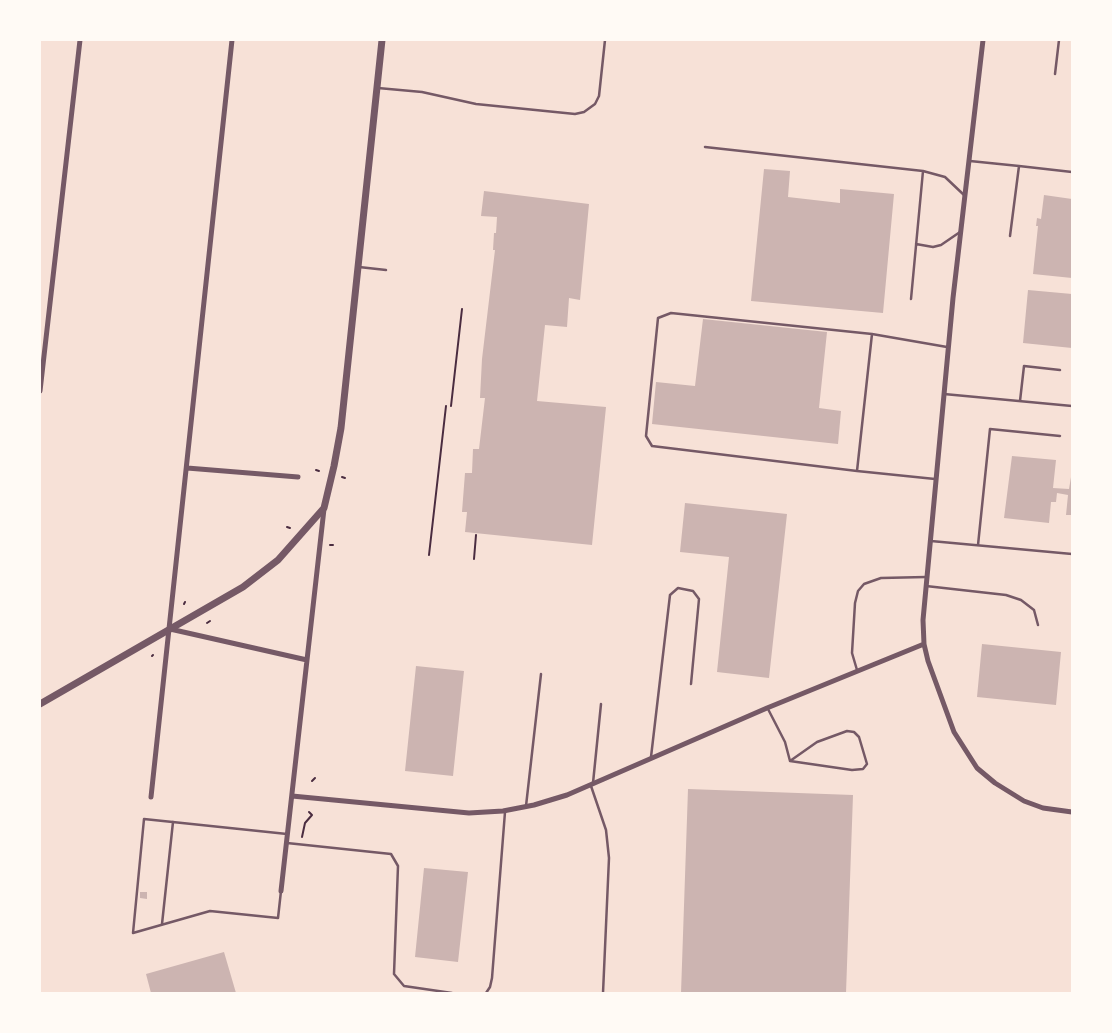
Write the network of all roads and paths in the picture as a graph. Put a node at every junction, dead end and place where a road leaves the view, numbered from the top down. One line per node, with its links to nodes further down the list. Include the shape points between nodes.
1 (80, 40): 25 (street)
2 (232, 40): 32 (street)
3 (382, 40): 8 (street)
4 (605, 40): 8 (lane, via 599,96 595,104 575,114 476,104 422,92)
5 (983, 40): 10 (street)
6 (1059, 40): 7 (lane)
7 (1056, 74)
8 (377, 88): 18 (street)
9 (705, 147): 12 (lane)
10 (968, 161): 11 (lane); 14 (street)
11 (1019, 166): 13 (lane); 16 (lane)
12 (923, 171): 14 (lane, via 945,177); 17 (lane)
13 (1072, 172)
14 (965, 196): 15 (street)
15 (961, 231): 17 (lane, via 941,245); 23 (street)
16 (1010, 236)
17 (916, 244): 20 (lane)
18 (358, 267): 19 (lane); 36 (street, via 341,428)
19 (386, 270)
20 (911, 300)
21 (462, 308): 29 (path)
22 (872, 334): 23 (lane); 33 (lane); 33 (lane, via 671,313 658,318 646,436 652,446)
23 (949, 347): 26 (street)
24 (1060, 370): 27 (lane, via 1024,366)
25 (40, 392)
26 (944, 394): 27 (lane); 35 (street)
27 (1020, 401): 30 (lane)
28 (446, 406): 40 (path)
29 (451, 406)
30 (1072, 406)
31 (1060, 436): 39 (lane, via 990,429)
32 (187, 468): 34 (street); 48 (street)
33 (857, 471): 35 (lane)
34 (298, 477)
35 (936, 479): 38 (street)
36 (324, 508): 48 (street, via 278,560 243,587); 50 (street)
37 (476, 535): 42 (path)
38 (931, 541): 39 (lane); 43 (street)
39 (978, 545): 41 (lane)
40 (429, 554)
41 (1072, 554)
42 (474, 559)
43 (927, 577): 44 (street); 51 (lane, via 881,578 864,584 858,591 852,654)
44 (926, 586): 47 (lane, via 1006,595 1021,600 1034,610); 49 (street)
45 (210, 621): 46 (path)
46 (207, 623)
47 (1038, 625)
48 (169, 629): 50 (street); 54 (street); 63 (street)
49 (924, 644): 51 (street); 67 (street, via 954,732 977,768 1024,801 1043,808)
50 (307, 660): 62 (street)
51 (858, 671): 56 (street)
52 (541, 674): 64 (lane)
53 (691, 684): 57 (lane, via 699,599 693,591 678,588 670,594)
54 (40, 704)
55 (601, 704): 61 (lane)
56 (768, 708): 57 (street); 58 (lane, via 785,742)
57 (651, 758): 61 (street)
58 (790, 761): 58 (lane, via 817,742 847,731 854,732 859,738 867,764 863,769 852,770)
59 (315, 778): 60 (path)
60 (312, 781)
61 (592, 784): 64 (street); 76 (lane, via 606,830 609,858)
62 (292, 796): 65 (street, via 469,812); 69 (street)
63 (151, 797)
64 (526, 806): 65 (street)
65 (505, 810): 75 (lane, via 492,978)
66 (309, 812): 71 (path, via 312,815 304,827)
67 (1072, 812)
68 (173, 822): 69 (lane); 73 (lane); 73 (lane, via 144,819 133,933)
69 (288, 834): 70 (street)
70 (287, 843): 71 (lane); 72 (street)
71 (301, 844): 74 (lane, via 391,854 398,866 394,974 404,986)
72 (281, 892): 73 (lane, via 278,918 210,911)
73 (162, 924)
74 (452, 993)
75 (486, 993)
76 (603, 993)

